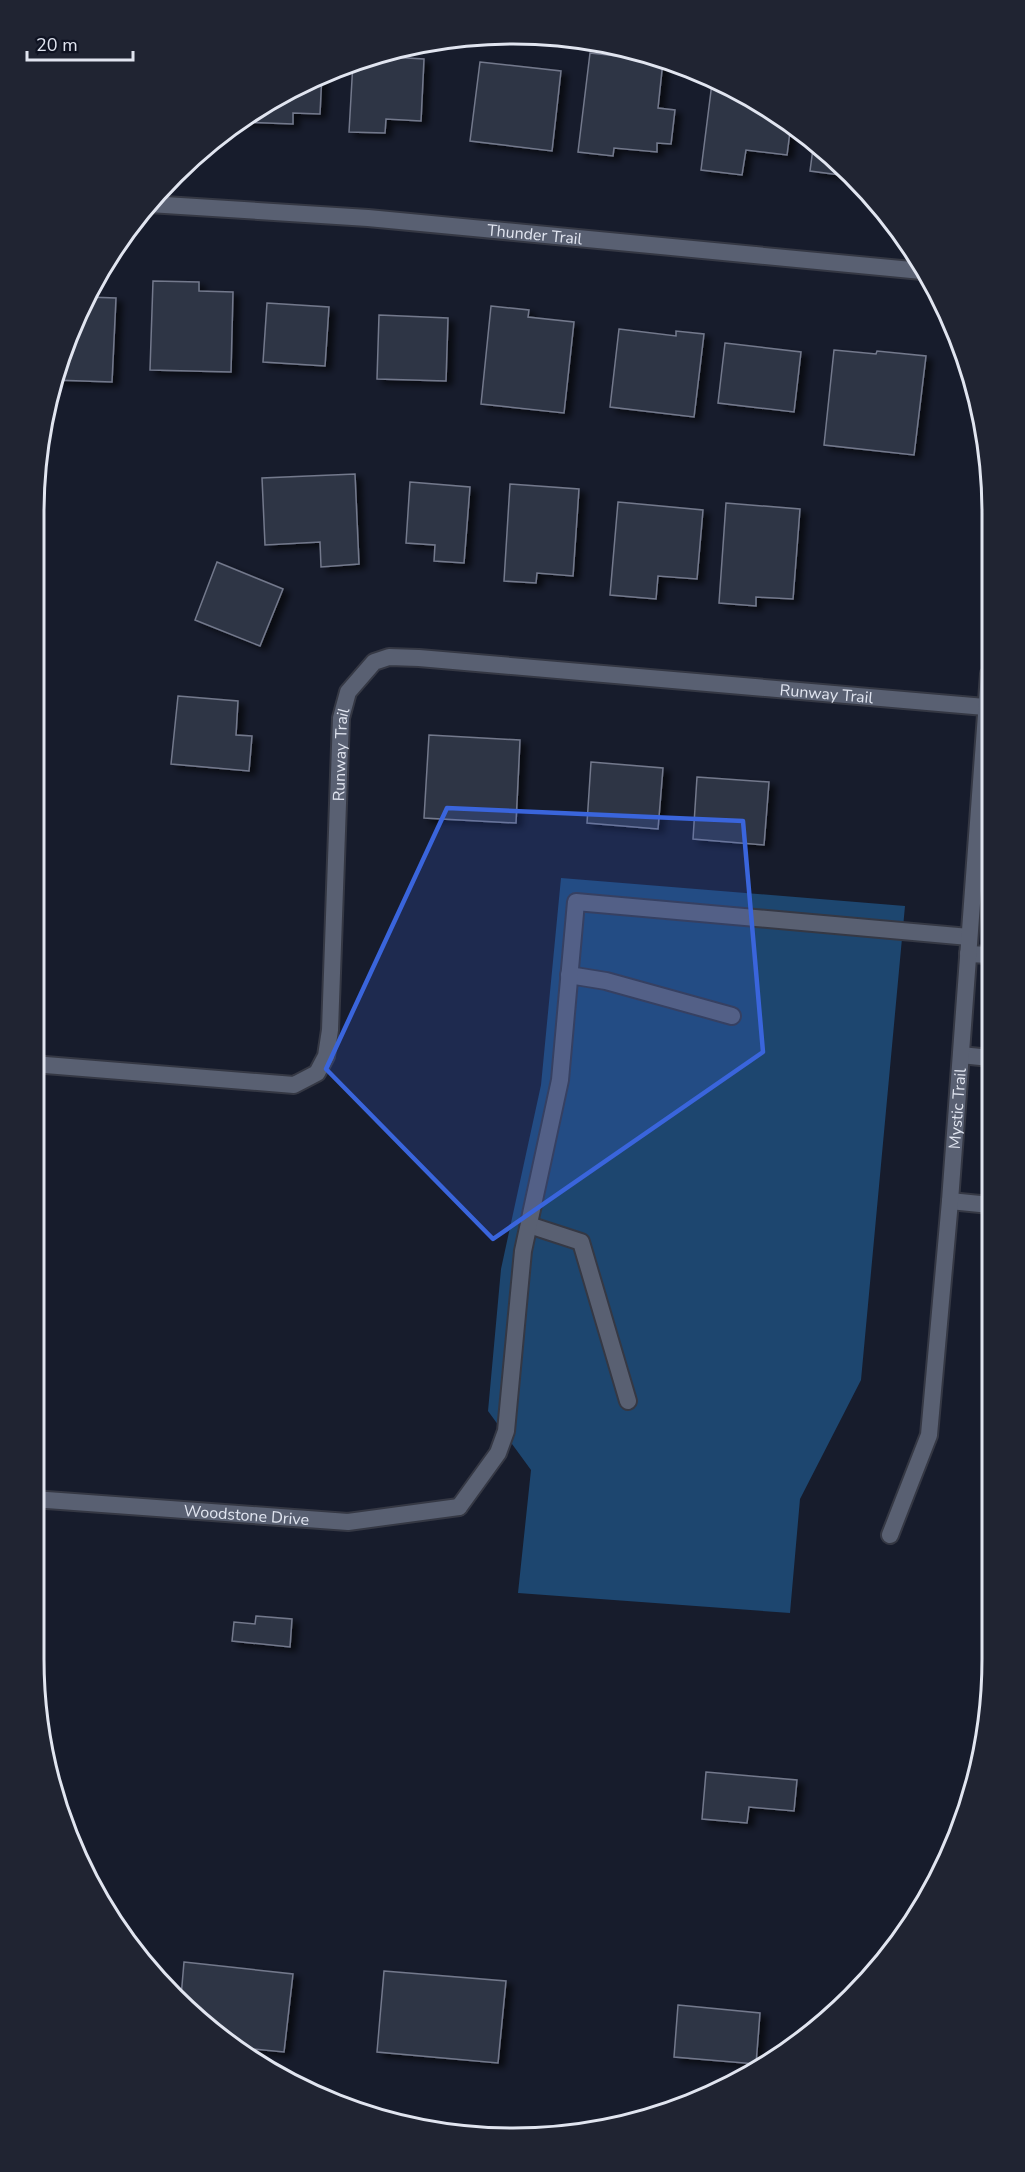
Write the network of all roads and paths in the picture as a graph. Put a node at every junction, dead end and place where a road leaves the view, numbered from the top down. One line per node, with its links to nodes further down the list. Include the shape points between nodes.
1 (159, 205): 2 (street, Thunder Trail, via 368,218)
2 (914, 270)
3 (982, 707): 11 (street, Runway Trail, via 419,658 389,657 374,662 348,692 341,718 330,1030 327,1056 317,1073 294,1084)
4 (982, 749): 5 (street, Mystic Trail)
5 (968, 945): 6 (street); 7 (street, via 576,903); 9 (street, Mystic Trail)
6 (982, 951)
7 (569, 975): 8 (street, via 606,981); 14 (street, via 560,1080)
8 (732, 1016)
9 (961, 1055): 10 (street); 12 (street, Mystic Trail)
10 (982, 1057)
11 (44, 1065)
12 (951, 1201): 13 (street); 17 (street, Mystic Trail, via 929,1435)
13 (982, 1204)
14 (529, 1225): 15 (street, via 581,1242); 16 (street, Woodstone Drive, via 516,1301 506,1431 498,1453 459,1507 348,1522)
15 (628, 1401)
16 (44, 1500)
17 (890, 1535)

